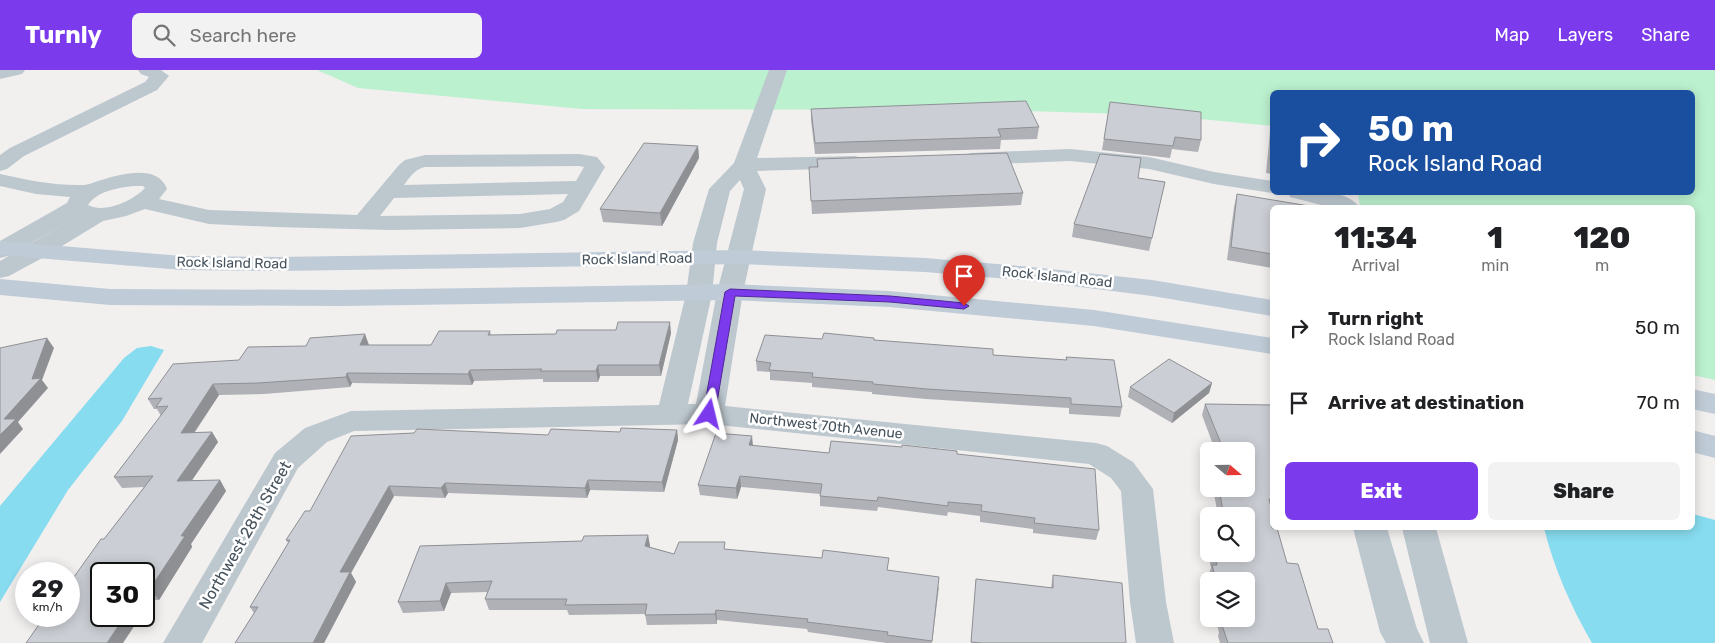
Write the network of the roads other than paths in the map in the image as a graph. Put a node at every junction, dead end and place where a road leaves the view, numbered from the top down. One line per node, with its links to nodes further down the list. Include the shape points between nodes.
1 (16, 70): 4 (street)
2 (147, 70): 7 (street, via 160,76 151,86 17,152)
3 (778, 70): 8 (street)
4 (0, 74)
5 (952, 160): 9 (street, via 1070,155 1150,163)
6 (875, 162): 8 (street)
7 (0, 165)
8 (744, 165): 23 (street, via 755,189); 24 (street, via 720,189)
9 (1214, 178): 12 (street); 17 (street, via 1256,200)
10 (0, 180): 15 (street)
11 (583, 187): 13 (street); 13 (street, via 596,167 590,161 425,161 406,169); 20 (street, via 571,206 556,216 520,221)
12 (1270, 187)
13 (388, 192): 20 (street)
14 (1310, 195): 18 (street)
15 (82, 200): 16 (street, via 118,182 146,180 154,183 156,188); 19 (street, via 80,211); 22 (street)
16 (143, 202): 19 (street); 20 (street, via 209,217)
17 (1280, 205)
18 (1344, 205)
19 (98, 214): 21 (street)
20 (364, 222)
21 (36, 252): 22 (street); 24 (main road, Rock Island Road, via 148,262 278,264)
22 (1, 255)
23 (740, 257): 24 (main road, Rock Island Road); 26 (street); 28 (main road, Rock Island Road, via 925,265 1032,274 1152,288)
24 (702, 258): 27 (street)
25 (0, 287): 27 (main road, via 110,297)
26 (730, 292): 27 (main road); 29 (main road, via 890,299 1094,318); 32 (street)
27 (699, 294): 33 (street)
28 (1270, 308)
29 (1270, 346)
30 (1695, 400): 31 (main road)
31 (1715, 404)
32 (709, 414): 33 (street, Northwest 70th Avenue); 40 (street, Northwest 70th Avenue, via 1096,454 1122,470 1137,489)
33 (671, 415): 34 (street, Northwest 70th Avenue, via 351,421)
34 (316, 434): 39 (street, Northwest 28th Street, via 286,461)
35 (1695, 442): 36 (main road)
36 (1715, 447)
37 (1371, 530): 41 (street, via 1399,632)
38 (1420, 530): 42 (street)
39 (182, 643)
40 (1155, 643)
41 (1406, 643)
42 (1449, 643)

